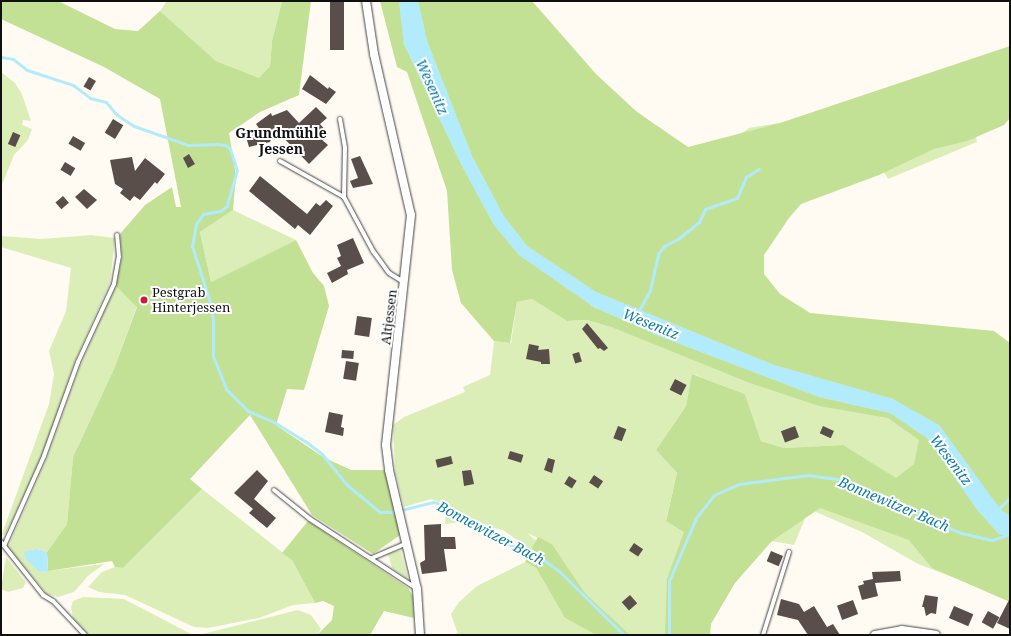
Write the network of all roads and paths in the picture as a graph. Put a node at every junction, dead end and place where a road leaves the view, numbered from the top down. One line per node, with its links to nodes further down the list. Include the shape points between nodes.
1 (366, 2): 6 (street, Altjessen, via 374,54 411,215)
2 (340, 119): 4 (lane, via 345,148)
3 (280, 161): 4 (lane)
4 (344, 196): 6 (lane, via 381,262 389,273)
5 (117, 234): 10 (lane, via 119,257 114,284 78,362 44,456)
6 (405, 283): 9 (street, Altjessen, via 386,445)
7 (274, 490): 12 (lane, via 310,519)
8 (1, 542): 10 (lane)
9 (408, 543): 12 (lane); 13 (street, Altjessen)
10 (4, 546): 14 (lane, via 43,595 53,601)
11 (789, 552): 16 (lane)
12 (372, 558): 13 (lane)
13 (418, 589): 15 (street, Altjessen)
14 (85, 635)
15 (420, 635)
16 (763, 635)
17 (875, 635): 18 (street, via 902,630)
18 (936, 635)

